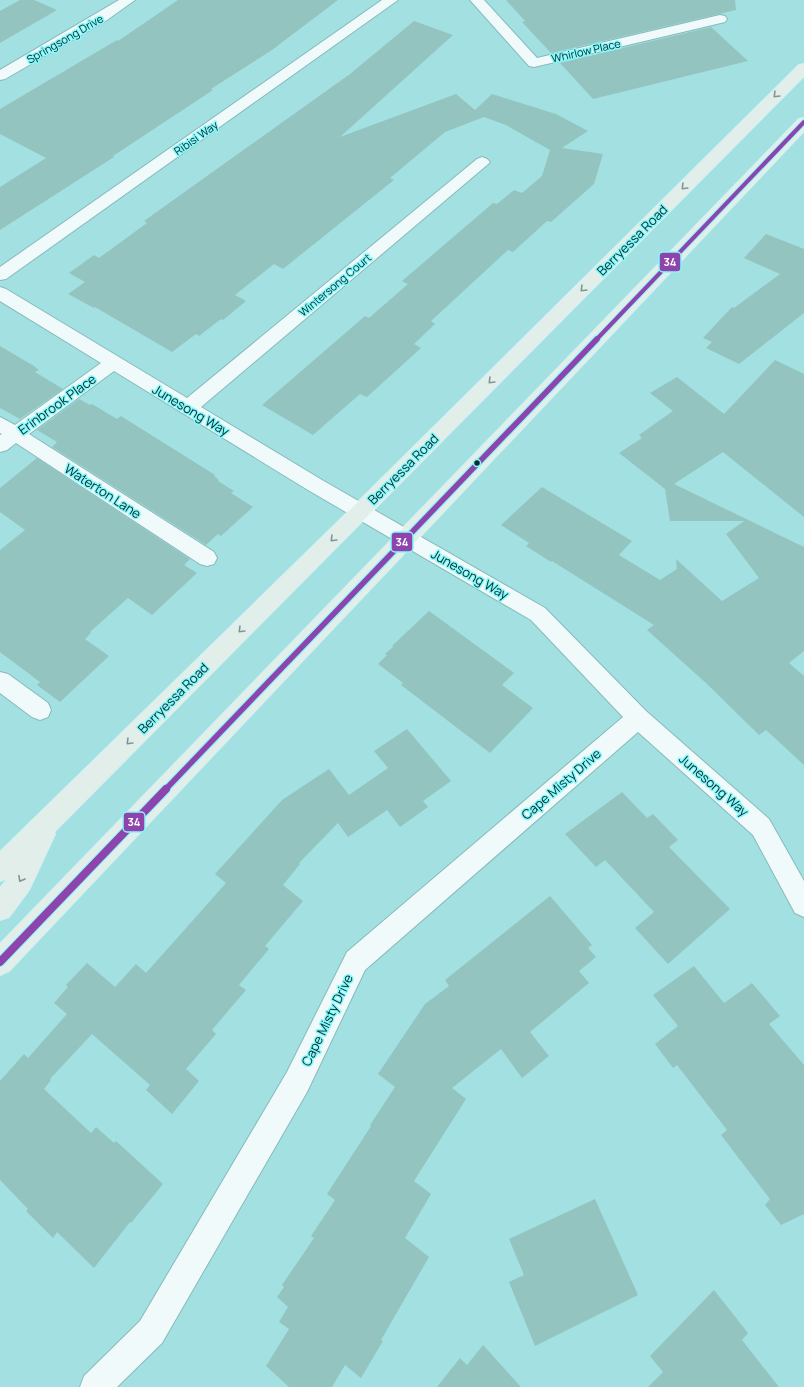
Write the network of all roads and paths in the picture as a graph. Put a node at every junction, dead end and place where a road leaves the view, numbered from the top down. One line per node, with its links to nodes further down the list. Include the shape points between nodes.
1 (128, 0): 6 (street, Springsong Drive)
2 (391, 0): 9 (street, Ribisi Way)
3 (477, 0): 4 (street, Whirlow Place, via 534,63)
4 (720, 19)
5 (804, 68): 15 (main road, Berryessa Road, one-way to 15)
6 (0, 76)
7 (804, 122): 16 (main road)
8 (482, 162): 12 (street, Wintersong Court)
9 (0, 275)
10 (0, 293): 11 (street, Junesong Way)
11 (114, 362): 12 (street, Junesong Way); 13 (street, Erinbrook Place)
12 (188, 407): 15 (street, Junesong Way)
13 (8, 429): 14 (street, Erinbrook Place); 17 (street, Waterton Lane)
14 (0, 446)
15 (361, 511): 16 (street, Junesong Way); 21 (main road, Berryessa Road, one-way to 21)
16 (407, 538): 20 (street, Junesong Way, via 538,614); 25 (main road)
17 (207, 558)
18 (0, 681): 19 (street)
19 (40, 710)
20 (638, 718): 23 (street, Junesong Way, via 761,827); 26 (street, Cape Misty Drive, via 356,962 297,1082 151,1332)
21 (51, 819): 22 (main road, Berryessa Road); 24 (main road, one-way to 24, via 20,882)
22 (0, 869)
23 (804, 905)
24 (0, 908)
25 (0, 962)
26 (95, 1387)

